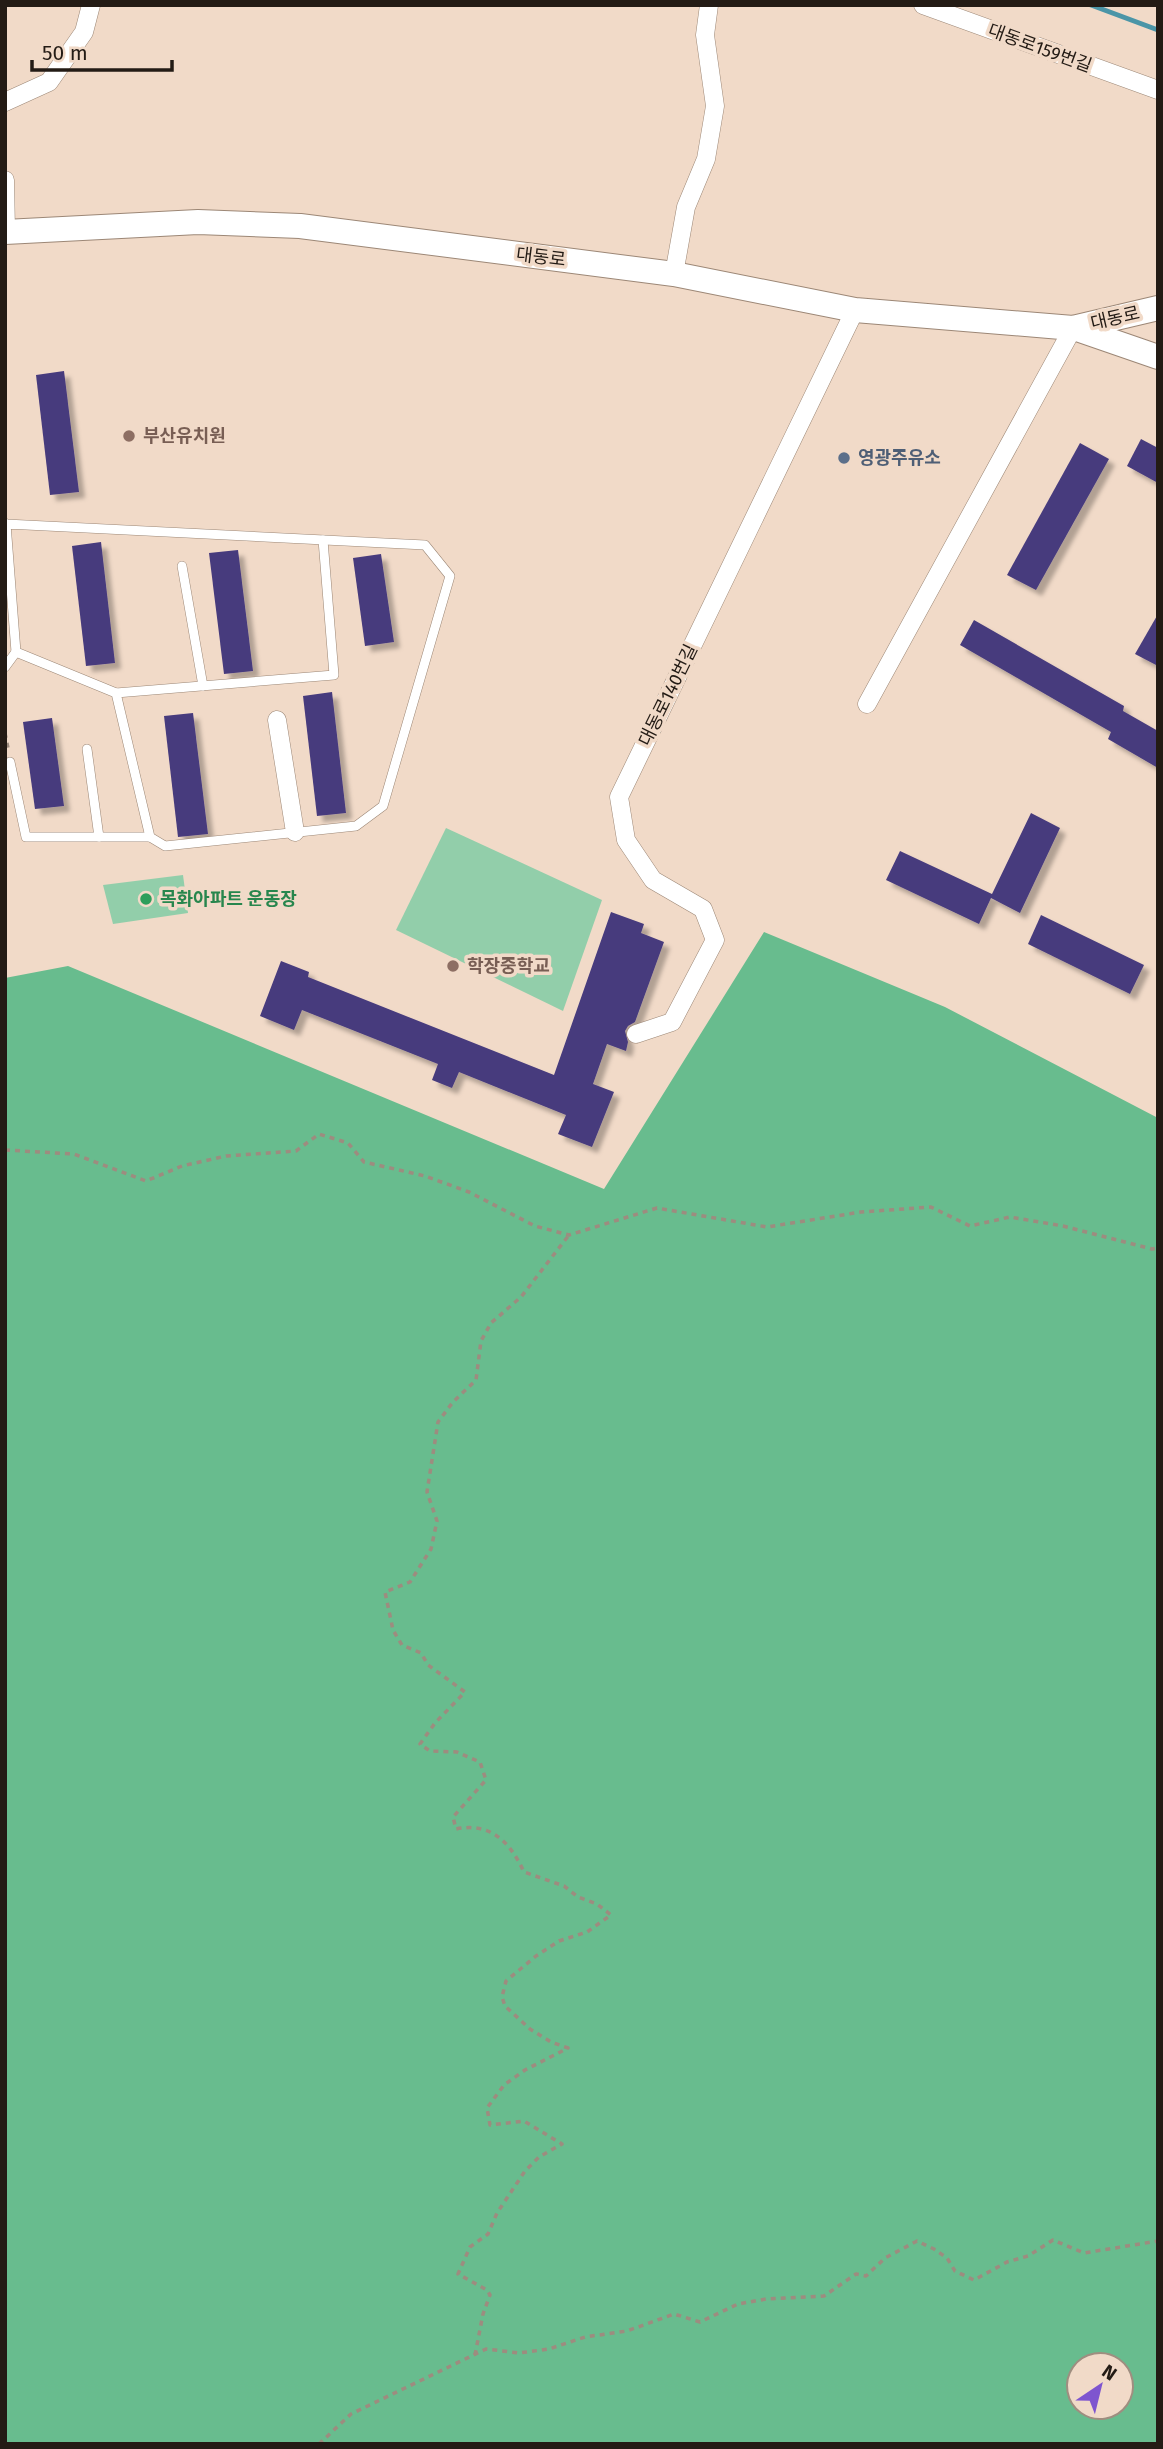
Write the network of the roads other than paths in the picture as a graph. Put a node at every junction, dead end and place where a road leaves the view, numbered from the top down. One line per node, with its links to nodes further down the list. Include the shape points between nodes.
1 (91, 5): 5 (street, via 84,32 48,82)
2 (709, 5): 8 (street, via 705,35 715,106 706,159 686,207)
3 (923, 5): 4 (street, 대동로159번길)
4 (1158, 90)
5 (5, 102)
6 (5, 180): 7 (street)
7 (6, 232): 8 (main road, 대동로, via 198,222 300,226)
8 (674, 274): 10 (main road, 대동로)
9 (1158, 308): 11 (main road, 대동로)
10 (855, 310): 11 (main road, 대동로); 27 (street, 대동로140번길, via 619,797 626,840 646,870 653,880 703,909 715,940 672,1023)
11 (1073, 328): 12 (main road); 20 (street, 대동로)
12 (1158, 357)
13 (5, 523): 14 (lane); 16 (lane)
14 (323, 540): 18 (lane, via 334,675); 24 (lane, via 425,545 450,576 383,806 356,826)
15 (182, 566): 18 (lane)
16 (16, 652): 17 (lane); 19 (lane)
17 (5, 667)
18 (203, 686): 19 (lane)
19 (116, 693): 26 (lane)
20 (867, 704)
21 (277, 720): 24 (street)
22 (87, 749): 25 (lane)
23 (10, 762): 25 (lane, via 26,837)
24 (295, 832): 26 (lane, via 165,846)
25 (99, 837): 26 (lane)
26 (150, 837)
27 (636, 1034)

